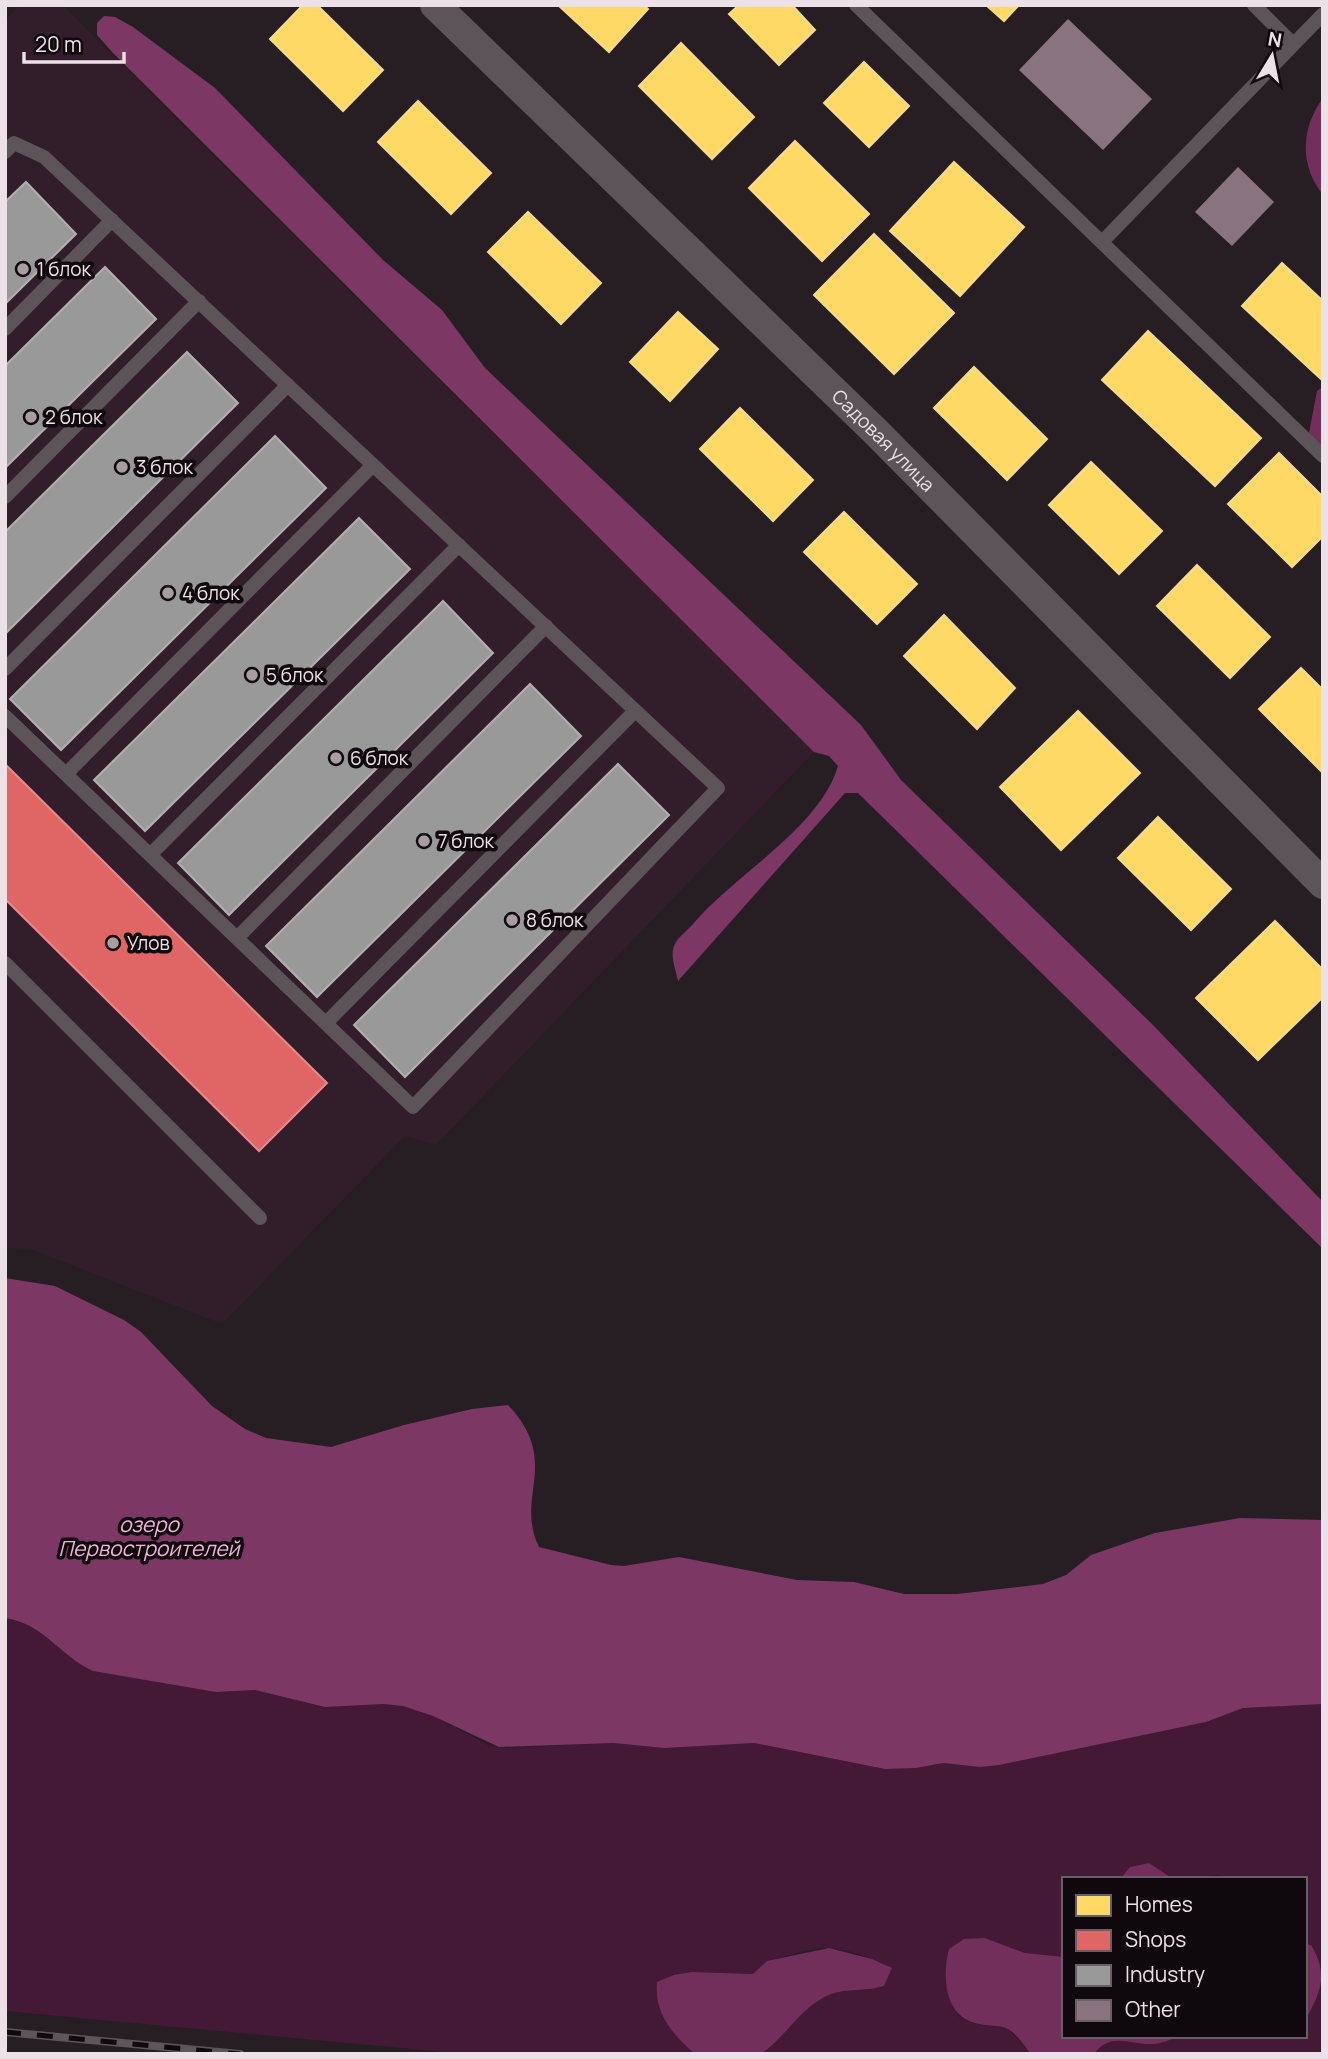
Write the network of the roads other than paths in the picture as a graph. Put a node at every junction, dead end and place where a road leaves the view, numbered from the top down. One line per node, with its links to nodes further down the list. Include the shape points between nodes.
1 (435, 5): 22 (street, Садовая улица, via 849,405)
2 (856, 5): 8 (lane)
3 (1254, 5): 5 (lane)
4 (1323, 14): 5 (lane)
5 (1293, 43): 8 (lane)
6 (8, 143): 7 (lane, via 44,157)
7 (112, 220): 9 (lane); 10 (lane)
8 (1102, 242): 12 (lane)
9 (199, 302): 11 (lane); 14 (lane)
10 (5, 329)
11 (288, 385): 13 (lane); 17 (lane)
12 (1323, 456)
13 (373, 465): 15 (lane); 20 (lane)
14 (5, 497)
15 (459, 545): 16 (lane); 21 (lane)
16 (546, 626): 18 (lane); 23 (lane)
17 (5, 669)
18 (635, 711): 25 (lane); 25 (lane, via 718,788 413,1107)
19 (5, 716): 20 (lane)
20 (66, 774): 21 (lane)
21 (150, 855): 23 (lane)
22 (1323, 884)
23 (237, 938): 25 (lane)
24 (5, 963): 26 (lane)
25 (326, 1023)
26 (260, 1218)

